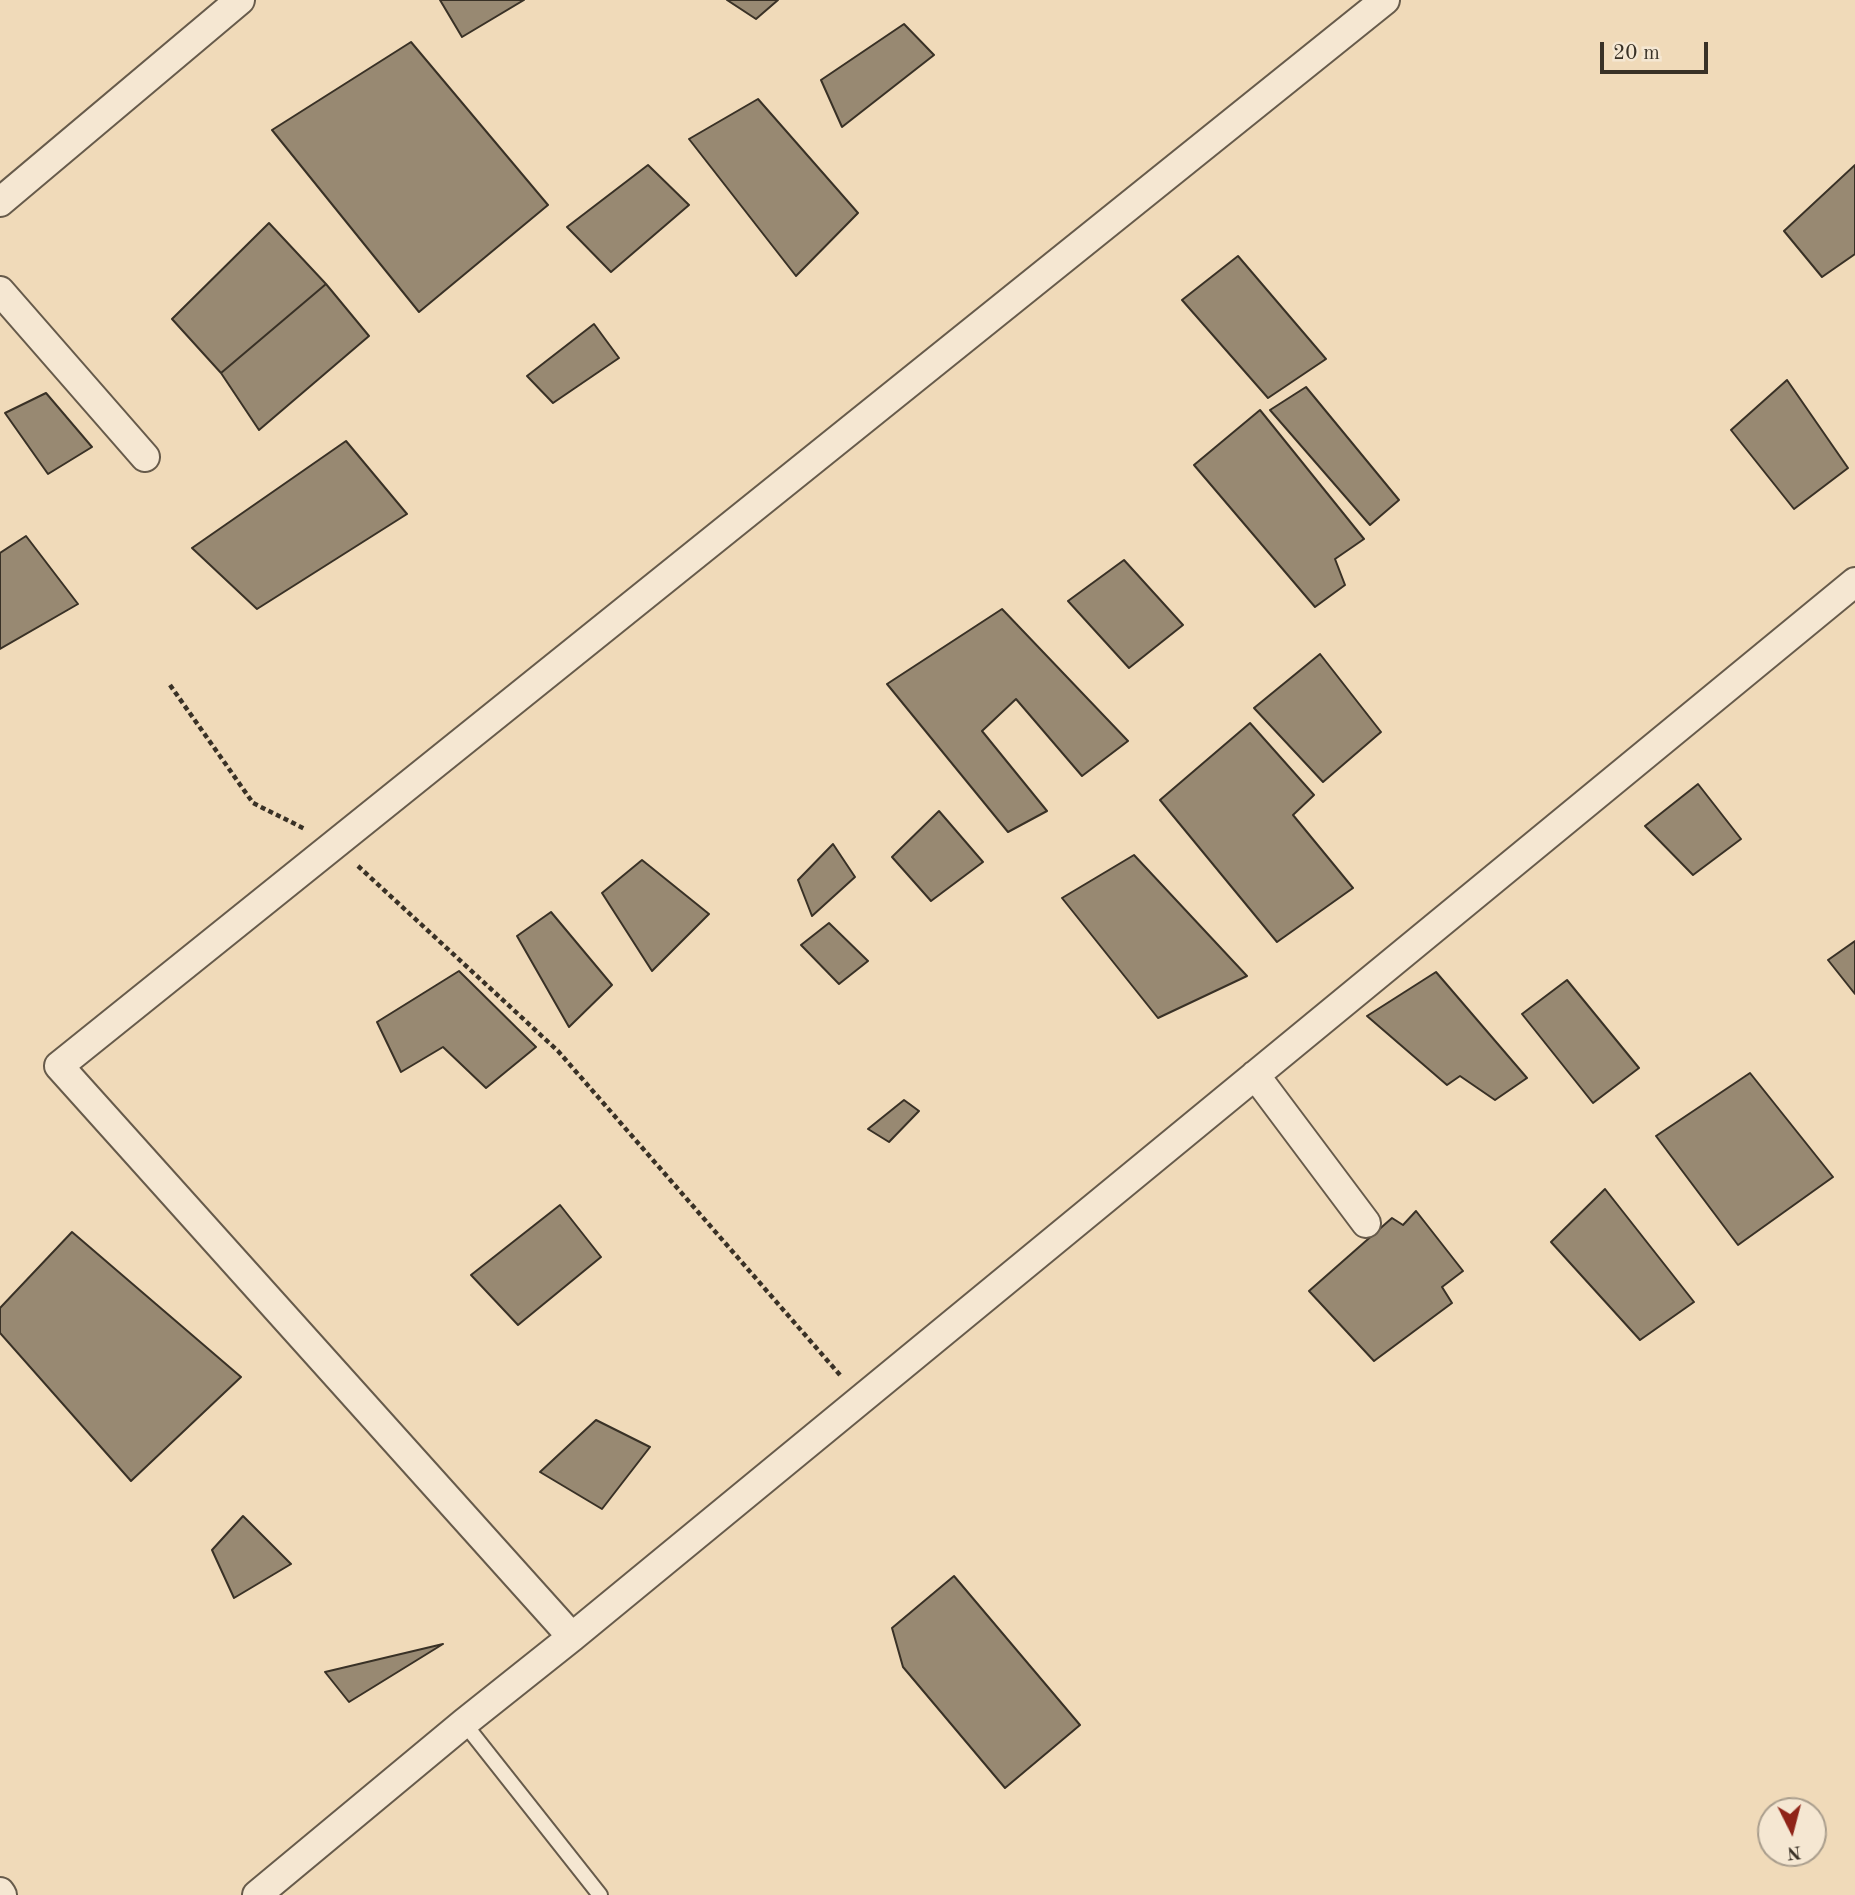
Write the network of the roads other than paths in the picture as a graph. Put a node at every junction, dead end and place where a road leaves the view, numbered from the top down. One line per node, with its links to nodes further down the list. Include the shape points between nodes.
1 (240, 0): 3 (street)
2 (1385, 0): 9 (street, via 59,1066)
3 (0, 202)
4 (0, 291): 5 (street)
5 (145, 457)
6 (1855, 582): 7 (street)
7 (1255, 1075): 8 (street); 9 (street)
8 (1366, 1223)
9 (572, 1637): 10 (street)
10 (464, 1723): 11 (street); 12 (lane)
11 (257, 1895)
12 (600, 1895)

